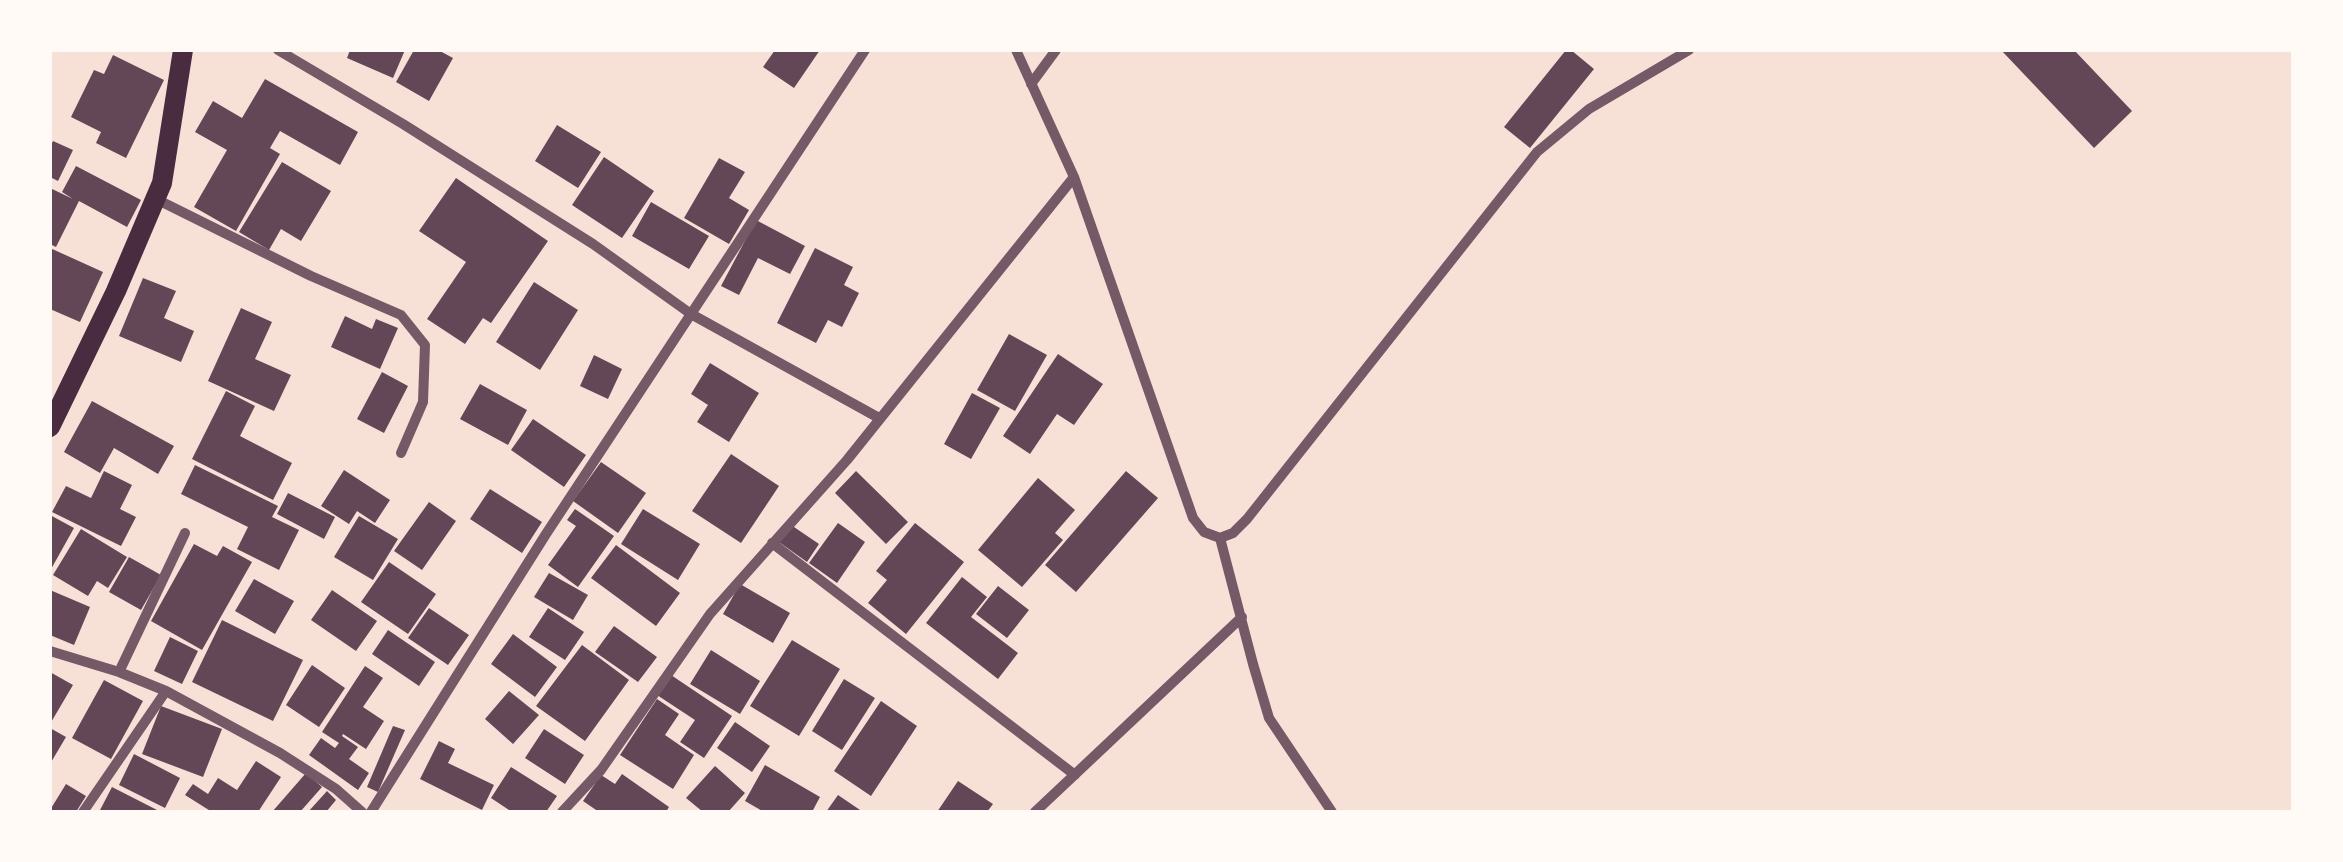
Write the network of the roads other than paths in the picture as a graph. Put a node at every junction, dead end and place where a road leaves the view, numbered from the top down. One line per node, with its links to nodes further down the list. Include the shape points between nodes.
1 (183, 50): 9 (main road)
2 (278, 50): 10 (street, via 593,244)
3 (865, 50): 10 (street)
4 (1016, 50): 7 (street)
5 (1056, 50): 7 (street)
6 (1689, 50): 15 (street, via 1589,109 1538,152 1247,519)
7 (1031, 84): 8 (street)
8 (1074, 177): 11 (street); 15 (street, via 1193,518)
9 (156, 199): 12 (main road); 13 (street, via 401,315 425,345 423,402)
10 (691, 314): 11 (street); 24 (street)
11 (880, 418): 16 (street)
12 (50, 426)
13 (400, 453)
14 (184, 533): 19 (street)
15 (1220, 538): 17 (street)
16 (772, 544): 21 (street); 25 (street, via 710,614 601,770)
17 (1242, 616): 21 (street); 27 (street, via 1269,718)
18 (50, 651): 19 (street)
19 (119, 672): 20 (street)
20 (166, 691): 22 (street); 23 (street, via 280,753)
21 (1075, 775): 26 (street)
22 (83, 812)
23 (362, 812)
24 (371, 812)
25 (562, 812)
26 (1036, 812)
27 (1332, 812)

